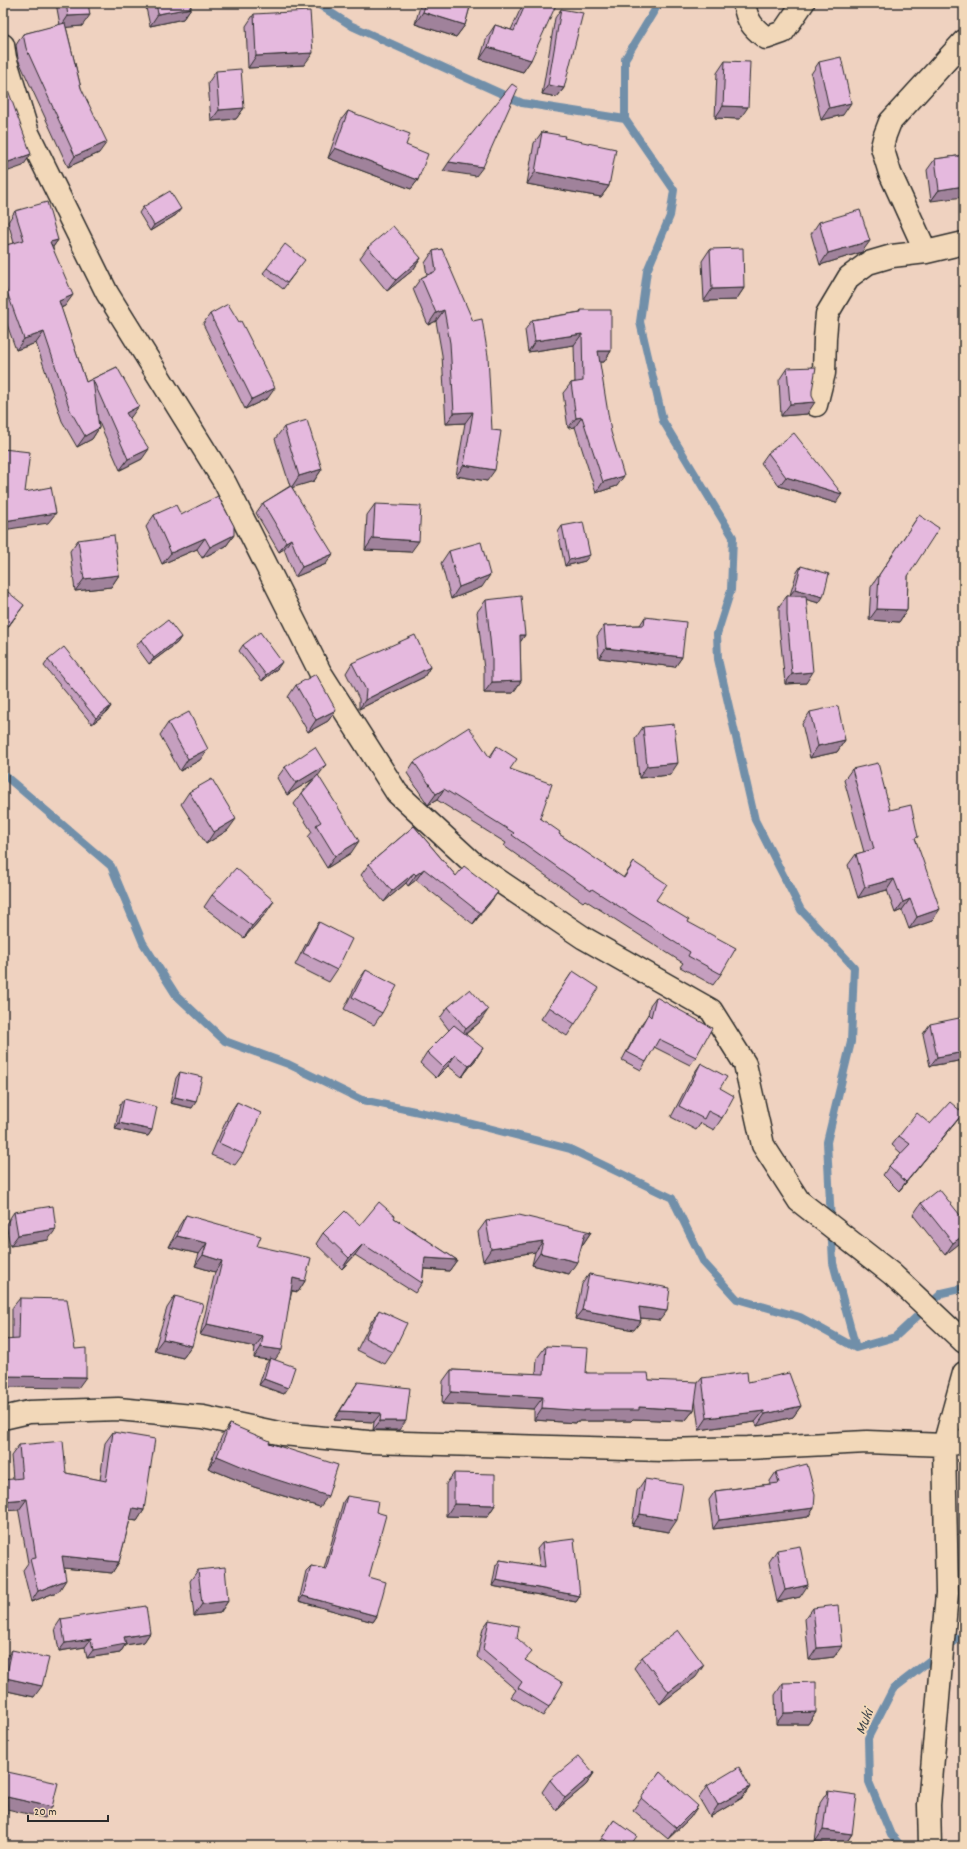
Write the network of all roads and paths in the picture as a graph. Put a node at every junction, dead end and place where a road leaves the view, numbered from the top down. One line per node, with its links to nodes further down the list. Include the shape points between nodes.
1 (744, 3): 2 (street, via 753,28 766,38 782,32)
2 (803, 3)
3 (964, 41): 6 (street, via 890,122 883,141 882,147 890,173)
4 (3, 45): 8 (street, via 28,133 107,293 225,483 320,672 397,793 474,864 584,938 711,1010 745,1064 763,1145 799,1201 892,1274)
5 (964, 242): 6 (street)
6 (926, 252): 7 (street, via 892,256 868,263 849,277 827,314 824,373)
7 (816, 405)
8 (964, 1342)
9 (964, 1373): 11 (street)
10 (3, 1418): 11 (street, via 28,1412 118,1409 203,1417 284,1434 368,1442 664,1450 867,1442)
11 (954, 1443): 12 (street, via 947,1593 929,1805)
12 (930, 1846)

